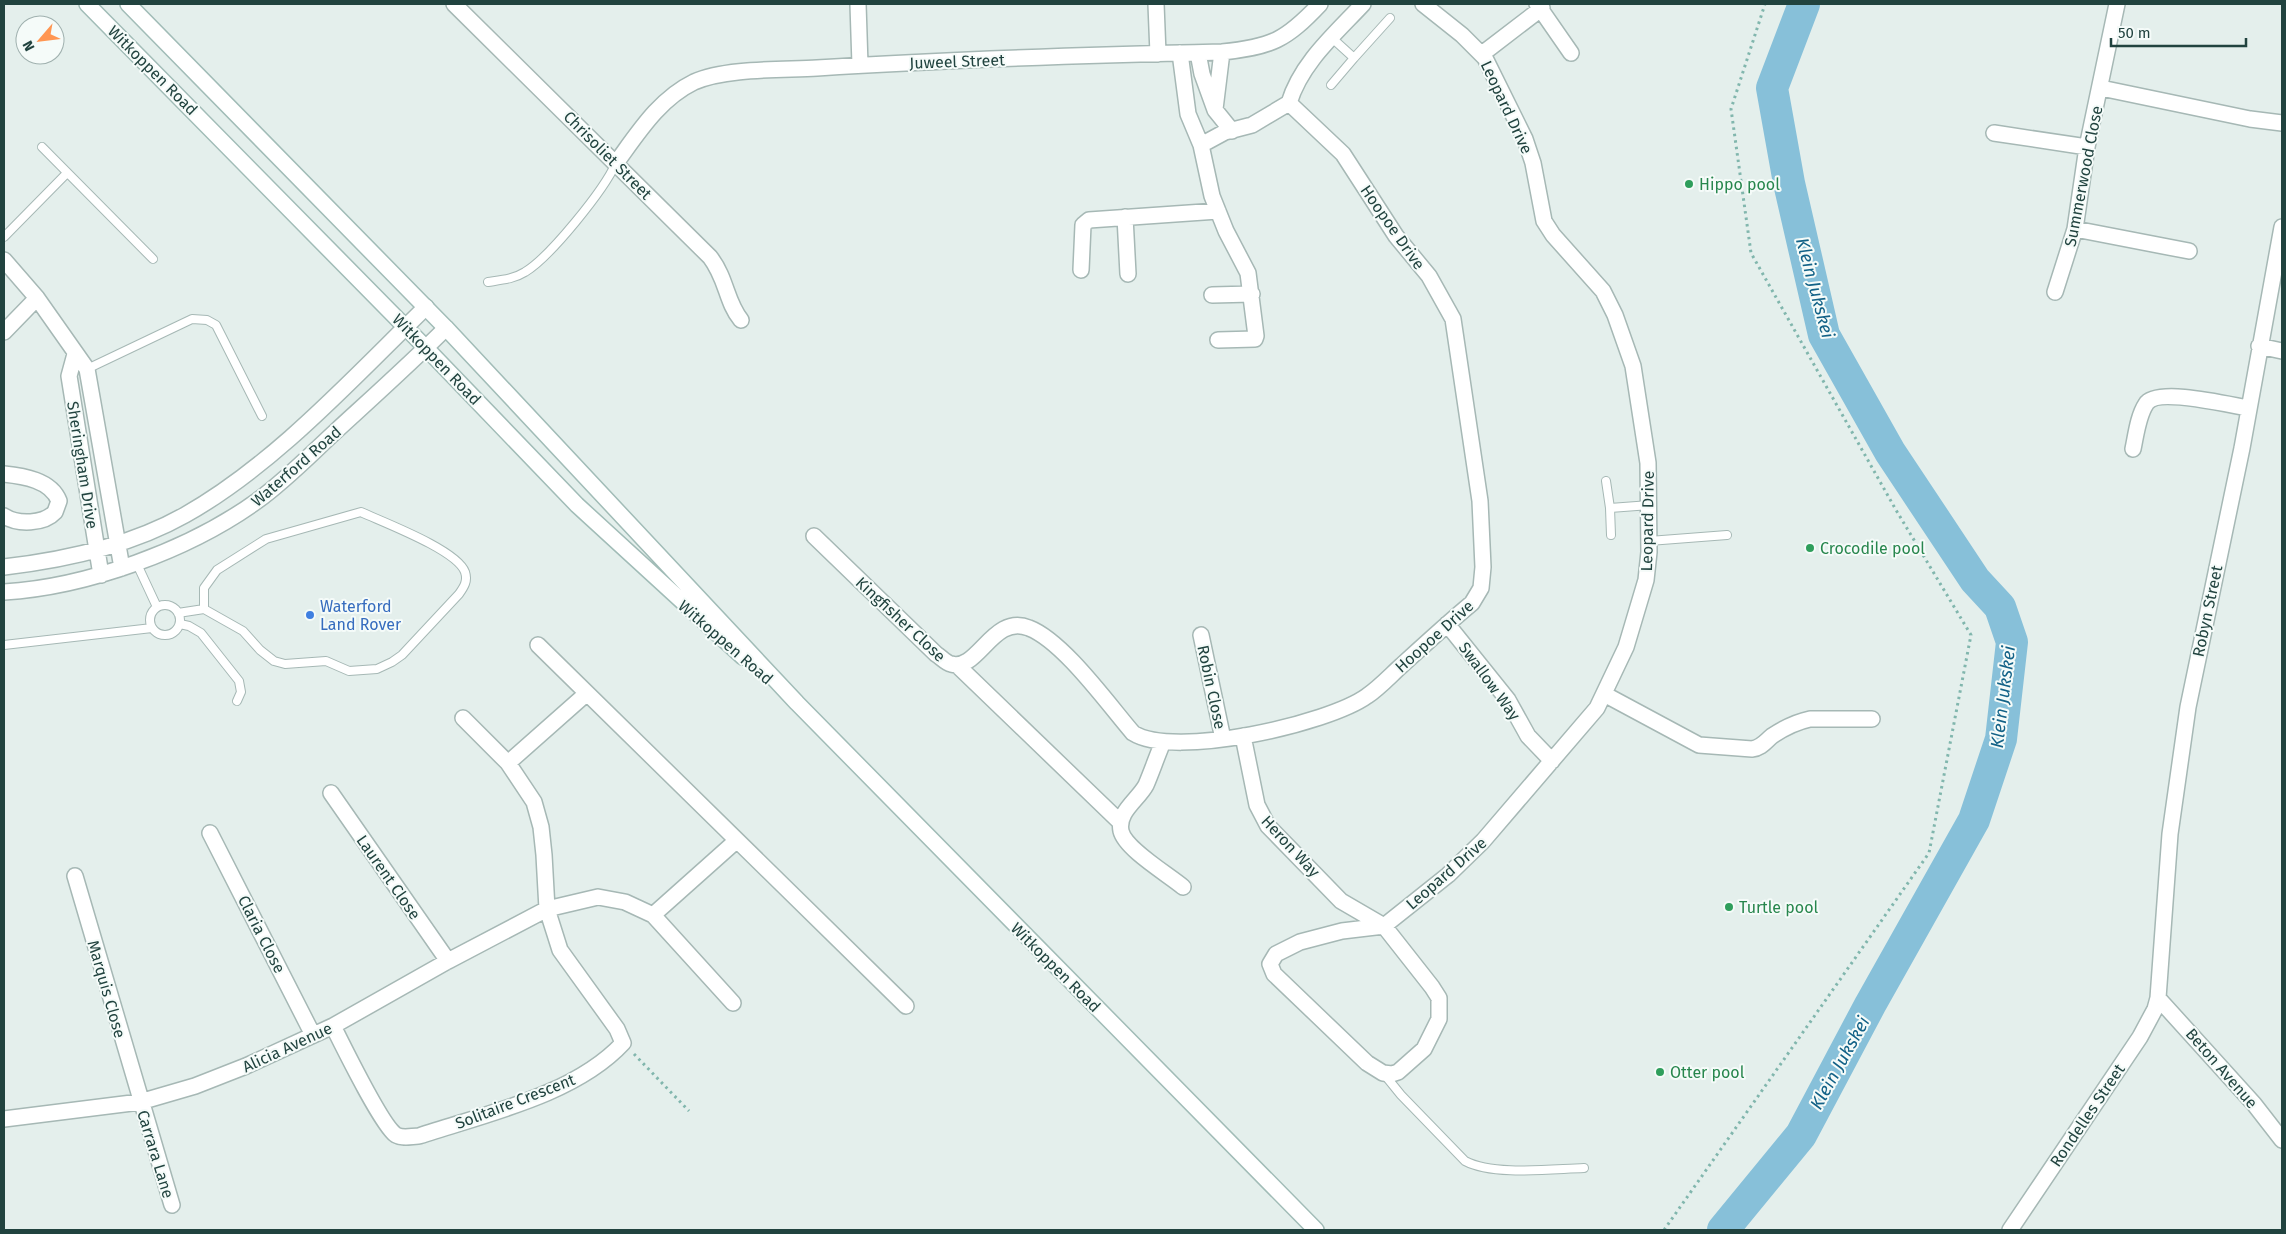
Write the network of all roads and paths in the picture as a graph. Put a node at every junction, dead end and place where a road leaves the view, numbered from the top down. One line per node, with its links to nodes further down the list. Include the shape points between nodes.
1 (87, 4): 51 (street, Witkoppen Road)
2 (128, 4): 49 (street, Witkoppen Road)
3 (454, 4): 32 (street, Chrisoliet Street)
4 (858, 4): 21 (street)
5 (1156, 4): 18 (street)
6 (1320, 4): 14 (street, Juweel Street, via 1298,28 1282,38 1254,49)
7 (1363, 4): 13 (street)
8 (1423, 4): 19 (street, Leopard Drive)
9 (1765, 4): 124 (path, via 1732,109 1751,253 1896,510 1972,635 1930,853)
10 (2117, 4): 23 (street, Summerwood Close)
11 (1539, 6): 17 (street); 19 (street)
12 (1390, 18): 20 (lane)
13 (1332, 38): 20 (lane); 24 (street, via 1306,67)
14 (1222, 52): 16 (street, Juweel Street); 25 (street)
15 (1180, 53): 16 (street, Juweel Street); 18 (street, Juweel Street); 29 (street, via 1188,114)
16 (1198, 53): 25 (street)
17 (1571, 53)
18 (1158, 54): 21 (street, Juweel Street)
19 (1482, 54): 65 (street, Leopard Drive, via 1525,139 1544,221 1603,291 1618,322 1633,366 1648,463)
20 (1354, 58): 22 (lane)
21 (860, 65): 32 (street, Juweel Street, via 706,77 667,100 649,118)
22 (1331, 85)
23 (2101, 88): 26 (street); 31 (street, Summerwood Close)
24 (1289, 103): 27 (street, via 1252,125); 82 (street, Hoopoe Drive, via 1343,154 1396,236 1429,276 1453,319 1480,501 1484,567 1479,593)
25 (1215, 110): 27 (street)
26 (2282, 123)
27 (1232, 131): 29 (street)
28 (1994, 133): 31 (street)
29 (1200, 145): 34 (street)
30 (42, 147): 33 (lane)
31 (2088, 147): 37 (street, Summerwood Close)
32 (616, 163): 44 (lane, via 609,180 535,265 513,278); 50 (street, Chrisoliet Street, via 710,257 721,273 732,307)
33 (67, 173): 38 (lane); 40 (lane)
34 (1218, 211): 35 (street); 46 (street, via 1226,232 1246,264)
35 (1125, 217): 42 (street, via 1085,222); 43 (street)
36 (2282, 227): 55 (street, Robyn Street)
37 (2075, 229): 39 (street); 45 (street, Summerwood Close)
38 (4, 237)
39 (2189, 251)
40 (153, 259)
41 (4, 260): 48 (street, Sheringham Drive)
42 (1081, 270)
43 (1128, 274)
44 (488, 282)
45 (2055, 292)
46 (1252, 294): 47 (street); 54 (street, via 1254,339)
47 (1212, 295)
48 (37, 298): 53 (street); 58 (street, Sheringham Drive)
49 (426, 308): 51 (street, Waterford Road); 52 (street, Witkoppen Road)
50 (741, 320)
51 (406, 327): 56 (street, Witkoppen Road); 72 (street, Waterford Road, via 245,476 184,516)
52 (446, 328): 56 (street, Waterford Road); 92 (street, Witkoppen Road)
53 (4, 332)
54 (1218, 340)
55 (2259, 346): 57 (street); 60 (street, Robyn Street)
56 (426, 348): 74 (street, Waterford Road, via 256,502 203,534); 92 (street, Witkoppen Road, via 602,530)
57 (2282, 351)
58 (75, 354): 59 (street, Sheringham Drive); 73 (street, Sheringham Drive, via 70,376)
59 (87, 369): 61 (lane, via 192,319 208,320 216,325); 72 (street, Sheringham Drive)
60 (2248, 408): 62 (street, via 2166,396 2152,398 2145,404); 110 (street, Robyn Street, via 2187,717 2170,834)
61 (262, 416)
62 (2133, 449)
63 (4, 474): 67 (street, via 42,484 54,492 59,501 56,512 44,519 23,522)
64 (1606, 481): 66 (lane)
65 (1650, 505): 66 (lane); 71 (street, Leopard Drive)
66 (1610, 508): 68 (lane)
67 (4, 516)
68 (1611, 535)
69 (1727, 535): 71 (lane)
70 (814, 536): 88 (street, Kingfisher Close, via 936,654)
71 (1649, 541): 90 (street, Leopard Drive, via 1646,580 1635,623)
72 (118, 543): 73 (street, Waterford Road); 74 (street, Sheringham Drive)
73 (97, 549): 75 (street, Waterford Road, via 49,562); 76 (street, Sheringham Drive)
74 (129, 565): 76 (street, Waterford Road); 78 (lane)
75 (4, 567)
76 (101, 575): 77 (street, Waterford Road, via 54,586)
77 (4, 592)
78 (157, 607): 80 (lane, via 169,606); 84 (lane, via 150,617)
79 (204, 609): 79 (lane, via 243,631 274,661 285,664 326,661 349,671 377,669 402,655 459,594 466,584 465,573 460,563 445,551 361,512 266,538 217,570 204,588); 80 (lane)
80 (178, 612): 81 (lane)
81 (180, 624): 84 (lane, via 177,630 167,635); 91 (lane, via 201,633 239,681 241,692)
82 (1447, 624): 95 (street, Hoopoe Drive, via 1368,696 1356,703 1284,727); 98 (street, Swallow Way, via 1508,700 1528,736)
83 (1019, 626): 88 (street, Kingfisher Close, via 1002,630 971,659); 97 (street, Hoopoe Drive, via 1040,633 1065,655 1133,733 1148,741)
84 (152, 628): 86 (lane)
85 (1201, 635): 96 (street, Robin Close)
86 (4, 644)
87 (538, 645): 89 (street)
88 (957, 665): 101 (street)
89 (586, 694): 99 (street); 103 (street)
90 (1604, 694): 94 (street, via 1705,747 1752,750 1800,721); 98 (street, Leopard Drive)
91 (236, 702)
92 (797, 703): 123 (street, Witkoppen Road)
93 (463, 718): 99 (street)
94 (1872, 719)
95 (1243, 736): 96 (street, Hoopoe Drive); 108 (street, Heron Way, via 1256,804 1268,826 1340,901)
96 (1223, 739): 97 (street, Hoopoe Drive)
97 (1163, 742): 101 (street, via 1145,787 1124,813)
98 (1552, 761): 108 (street, Leopard Drive, via 1483,842 1448,875)
99 (508, 763): 106 (street, via 524,784 538,814)
100 (331, 793): 109 (street, Laurent Close)
101 (1121, 823): 105 (street, via 1121,831 1130,845)
102 (210, 833): 114 (street, Claria Close)
103 (736, 841): 107 (street); 112 (street)
104 (75, 876): 117 (street, Marquis Close)
105 (1184, 887)
106 (547, 909): 107 (street, Alicia Avenue, via 598,897 625,902); 109 (street, Alicia Avenue); 115 (street, via 560,950 618,1029)
107 (653, 915): 111 (street)
108 (1384, 926): 116 (street, via 1432,987 1439,998 1440,1008 1436,1029 1424,1049 1398,1072); 116 (street, via 1342,931 1300,942 1276,954 1270,964 1274,974 1367,1063)
109 (448, 961): 113 (street, Alicia Avenue)
110 (2158, 998): 120 (street, Beton Avenue, via 2254,1104); 125 (street, Rondelles Street, via 2140,1037)
111 (733, 1003)
112 (906, 1006)
113 (333, 1026): 114 (street, Alicia Avenue); 115 (street, Solitaire Crescent, via 380,1113 391,1130 403,1137 420,1136 561,1086 600,1064)
114 (313, 1036): 117 (street, Alicia Avenue, via 223,1075)
115 (623, 1043): 118 (path)
116 (1383, 1073): 121 (lane, via 1465,1161 1474,1166 1499,1170)
117 (140, 1102): 119 (street, Alicia Avenue); 122 (street, Carrara Lane)
118 (689, 1111)
119 (4, 1119)
120 (2282, 1140)
121 (1584, 1168)
122 (172, 1205)
123 (1316, 1230)
124 (1664, 1230)
125 (2010, 1230)

